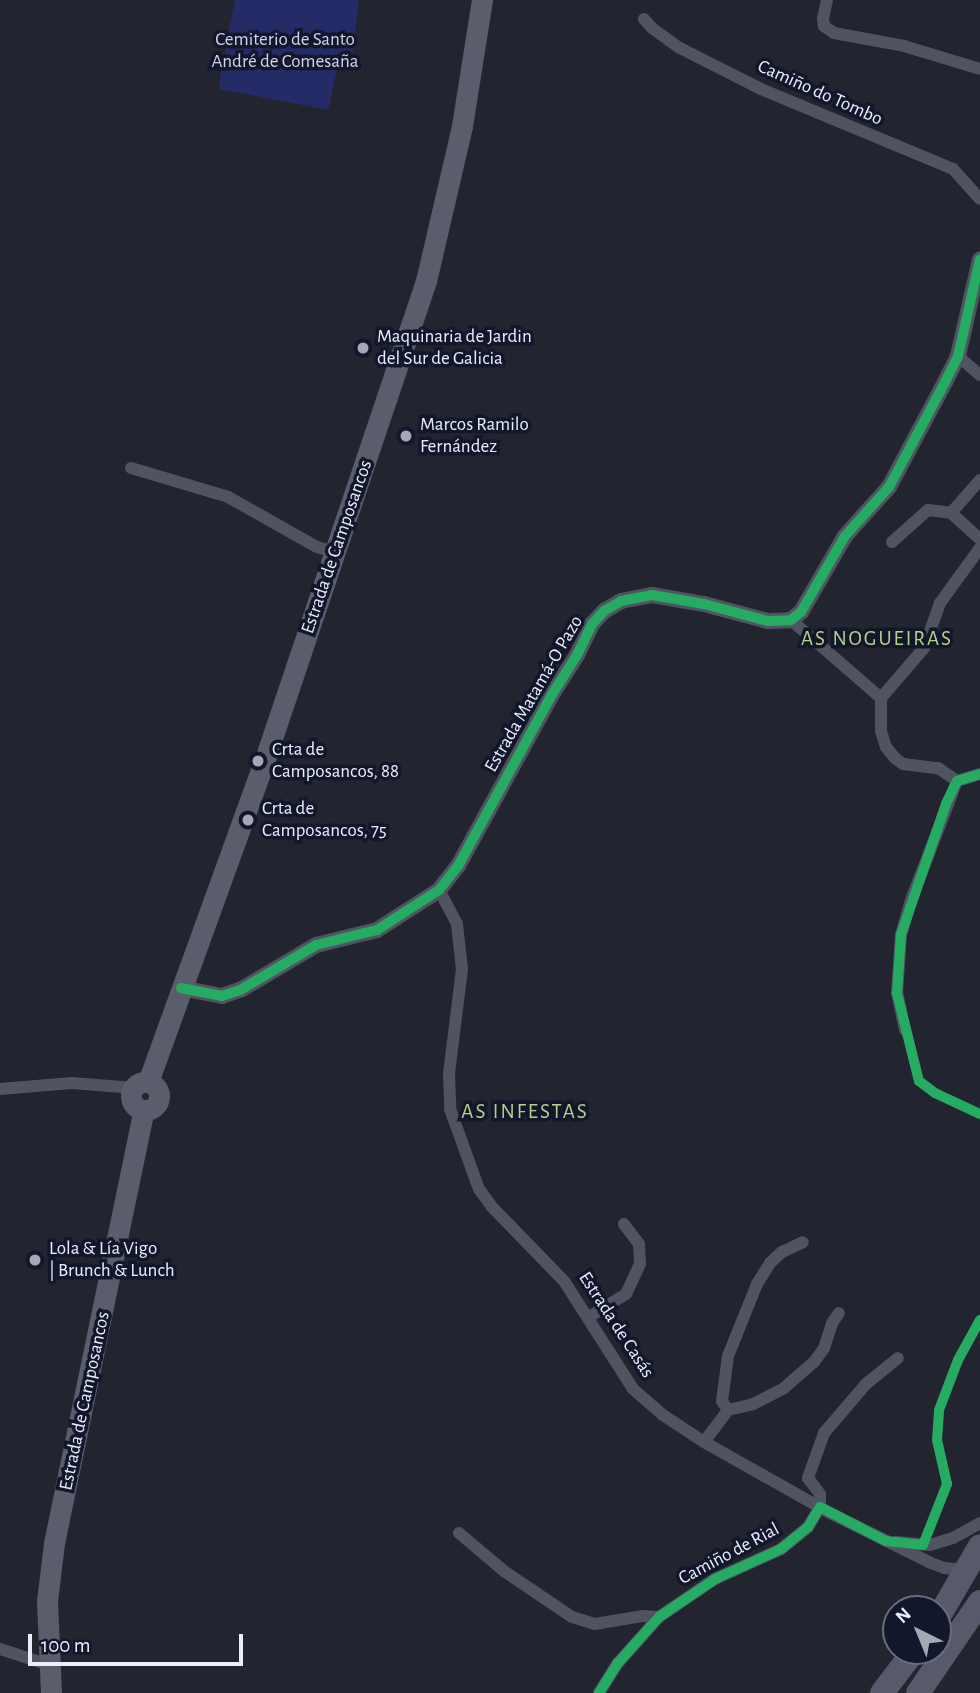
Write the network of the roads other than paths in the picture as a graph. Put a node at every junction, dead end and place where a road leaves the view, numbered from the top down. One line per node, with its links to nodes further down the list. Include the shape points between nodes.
1 (482, 0): 15 (main road, Estrada de Camposancos, via 462,127 426,281)
2 (827, 0): 4 (street, via 824,26 834,33 904,46)
3 (644, 19): 5 (street, Camiño do Tombo, via 680,48 761,89 953,169)
4 (980, 69)
5 (980, 199)
6 (980, 259): 7 (street)
7 (958, 356): 8 (street); 16 (street, via 889,487 845,536 801,611)
8 (980, 375)
9 (131, 468): 15 (street, via 228,497 317,547)
10 (980, 480): 11 (street)
11 (951, 513): 12 (street); 13 (street, via 924,511)
12 (980, 539)
13 (892, 542)
14 (980, 548): 17 (street, via 940,603 924,648)
15 (335, 552): 21 (main road, Estrada de Camposancos)
16 (791, 620): 17 (street); 20 (street, Estrada Matamá-O Pazo, via 768,621 652,595 621,601 604,611 592,624 458,866)
17 (881, 698): 19 (street, via 881,732 895,758 904,764 938,768)
18 (980, 774): 19 (street)
19 (957, 781): 22 (street, via 901,935 897,993)
20 (439, 890): 21 (street, Estrada Matamá-O Pazo, via 377,930 316,945 243,989 222,996); 28 (street, Estrada de Casás, via 457,924 461,969 449,1073 450,1109 461,1143 486,1198 564,1280)
21 (181, 988): 23 (main road, Estrada de Camposancos)
22 (905, 1031)
23 (141, 1085): 24 (street); 42 (main road, Estrada de Camposancos, via 131,1096 133,1104 145,1110 54,1542 47,1601)
24 (0, 1088)
25 (624, 1224): 28 (street, via 639,1244 640,1264 626,1294)
26 (803, 1242): 30 (street, via 782,1252 757,1284 728,1356 722,1401)
27 (839, 1313): 30 (street, via 814,1362 784,1388 753,1404)
28 (589, 1317): 31 (street, Estrada de Casás, via 633,1389)
29 (898, 1358): 32 (street, via 866,1384 824,1433 808,1478 820,1494)
30 (728, 1410): 31 (street)
31 (704, 1442): 32 (street, Estrada de Casás)
32 (820, 1507): 35 (street, Estrada de Casás); 40 (street, Camiño de Rial, via 808,1527 781,1549 715,1579)
33 (980, 1523): 35 (street, via 930,1545)
34 (459, 1533): 40 (street, via 504,1572 572,1618 595,1625)
35 (886, 1541): 37 (street, Estrada de Casás, via 944,1568)
36 (980, 1546): 38 (highway, bridge)
37 (980, 1569)
38 (951, 1595)
39 (980, 1602): 47 (highway)
40 (659, 1617): 45 (street, Camiño de Rial, via 618,1663)
41 (0, 1649): 42 (street)
42 (49, 1665): 44 (main road, Estrada de Camposancos)
43 (903, 1665): 46 (highway)
44 (51, 1693)
45 (599, 1693)
46 (882, 1693)
47 (918, 1693)

